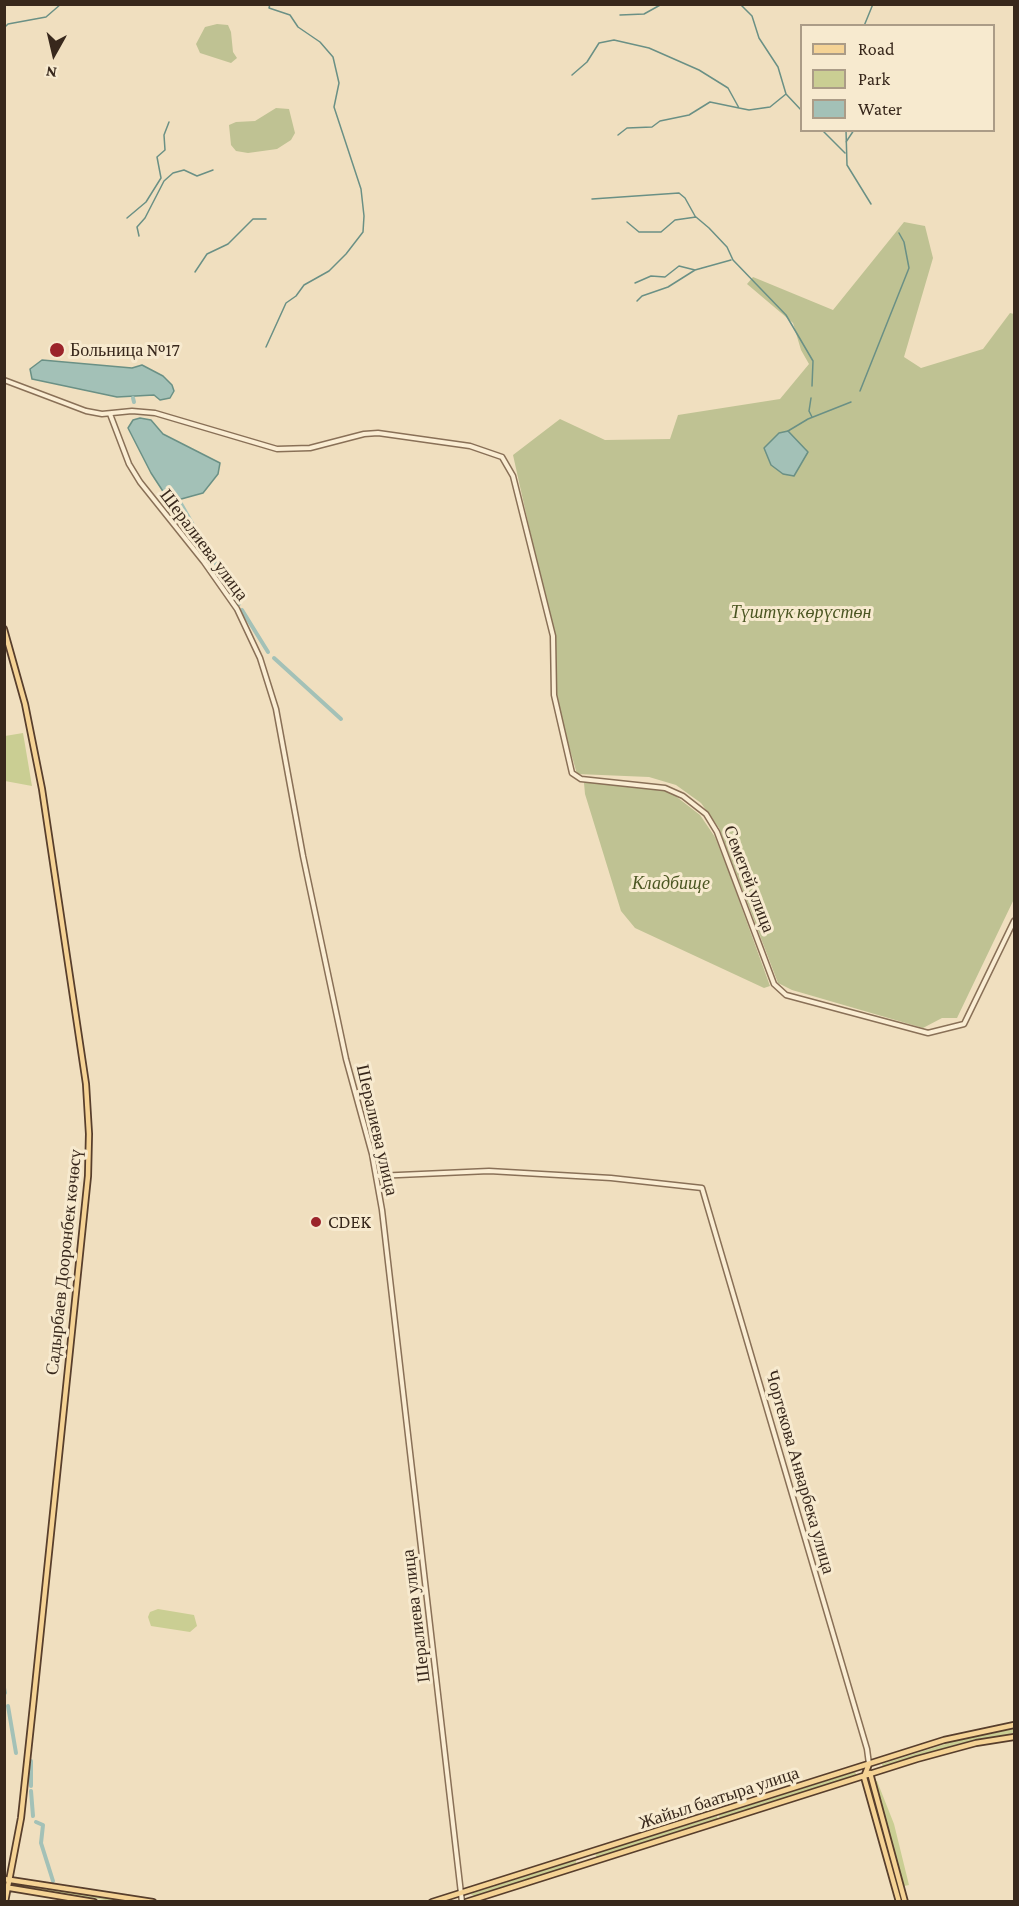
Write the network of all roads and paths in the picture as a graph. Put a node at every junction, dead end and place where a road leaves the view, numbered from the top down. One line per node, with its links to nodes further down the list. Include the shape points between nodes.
1 (4, 380): 2 (street, via 86,411)
2 (110, 414): 4 (street, Семетей улица, via 138,411 171,417 277,449 310,448 378,433 487,449 508,462 553,636 554,695 572,773 581,779 665,788 706,814 717,832 774,984 783,993 928,1034 964,1024); 5 (street, Шералиева улица, via 129,464 233,603 269,681 337,1016)
3 (4, 629): 12 (main road, Садырбаев Дооронбек көчөсү, via 42,789 86,1084 89,1134 88,1176 33,1706)
4 (1014, 921)
5 (376, 1176): 8 (street, Чортекова Анварбека улица, via 489,1171 702,1188); 14 (street, Шералиева улица)
6 (1014, 1725): 8 (main road, Жайыл баатыра улица, via 944,1740)
7 (1014, 1737): 9 (main road, Жайыл баатыра улица, via 948,1750)
8 (869, 1764): 9 (main road); 10 (main road, Жайыл баатыра улица)
9 (867, 1776): 11 (main road, Жайыл баатыра улица); 20 (main road); 21 (main road)
10 (585, 1854): 11 (main road); 14 (main road, Жайыл баатыра улица)
11 (584, 1865): 19 (main road, Жайыл баатыра улица)
12 (8, 1879): 13 (main road, Садырбаев Дооронбек көчөсү); 17 (main road)
13 (7, 1888): 15 (main road, Садырбаев Дооронбек көчөсү); 16 (main road)
14 (461, 1893): 18 (main road, Жайыл баатыра улица); 19 (street, Шералиева улица)
15 (6, 1902)
16 (94, 1902)
17 (153, 1902)
18 (432, 1902)
19 (464, 1902)
20 (899, 1902)
21 (905, 1902)

